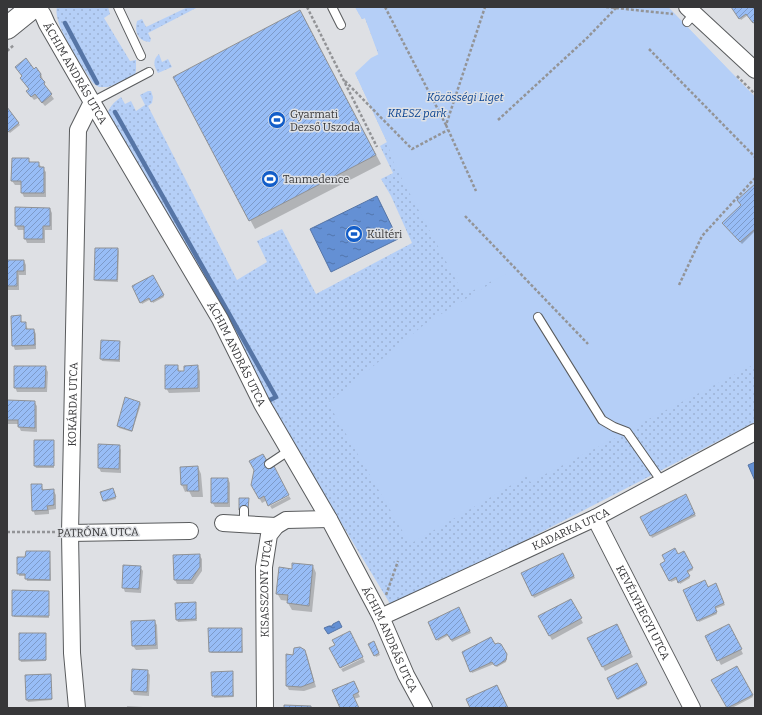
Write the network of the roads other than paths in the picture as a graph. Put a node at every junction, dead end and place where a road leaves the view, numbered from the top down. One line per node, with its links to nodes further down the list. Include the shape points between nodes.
1 (33, 7): 7 (street)
2 (38, 7): 11 (street, ÁCHIM ANDRÁS UTCA)
3 (118, 7): 8 (lane)
4 (332, 7): 6 (lane)
5 (686, 14): 9 (street)
6 (341, 25)
7 (7, 28)
8 (141, 56)
9 (755, 70)
10 (149, 72): 11 (lane)
11 (92, 102): 14 (street, ÁCHIM ANDRÁS UTCA, via 220,319 262,404); 22 (street, KOKÁRDA UTCA, via 78,130)
12 (538, 317): 16 (lane, via 602,420 627,432)
13 (755, 432): 16 (street, KADARKA UTCA)
14 (290, 450): 15 (lane); 17 (street, ÁCHIM ANDRÁS UTCA)
15 (269, 464)
16 (662, 482): 18 (street, KADARKA UTCA)
17 (329, 518): 20 (street, KISASSZONY UTCA, via 286,520); 23 (street, ÁCHIM ANDRÁS UTCA)
18 (595, 518): 23 (street, KADARKA UTCA); 27 (street, KEVÉLYHEGYI UTCA)
19 (223, 523): 20 (street, via 244,517)
20 (276, 526): 25 (street, KISASSZONY UTCA, via 269,535 264,567)
21 (190, 530): 22 (street, PATRÓNA UTCA)
22 (70, 533): 24 (street, KOKÁRDA UTCA, via 72,653)
23 (380, 615): 26 (street, ÁCHIM ANDRÁS UTCA, via 406,675)
24 (77, 708)
25 (265, 708)
26 (424, 708)
27 (692, 708)

